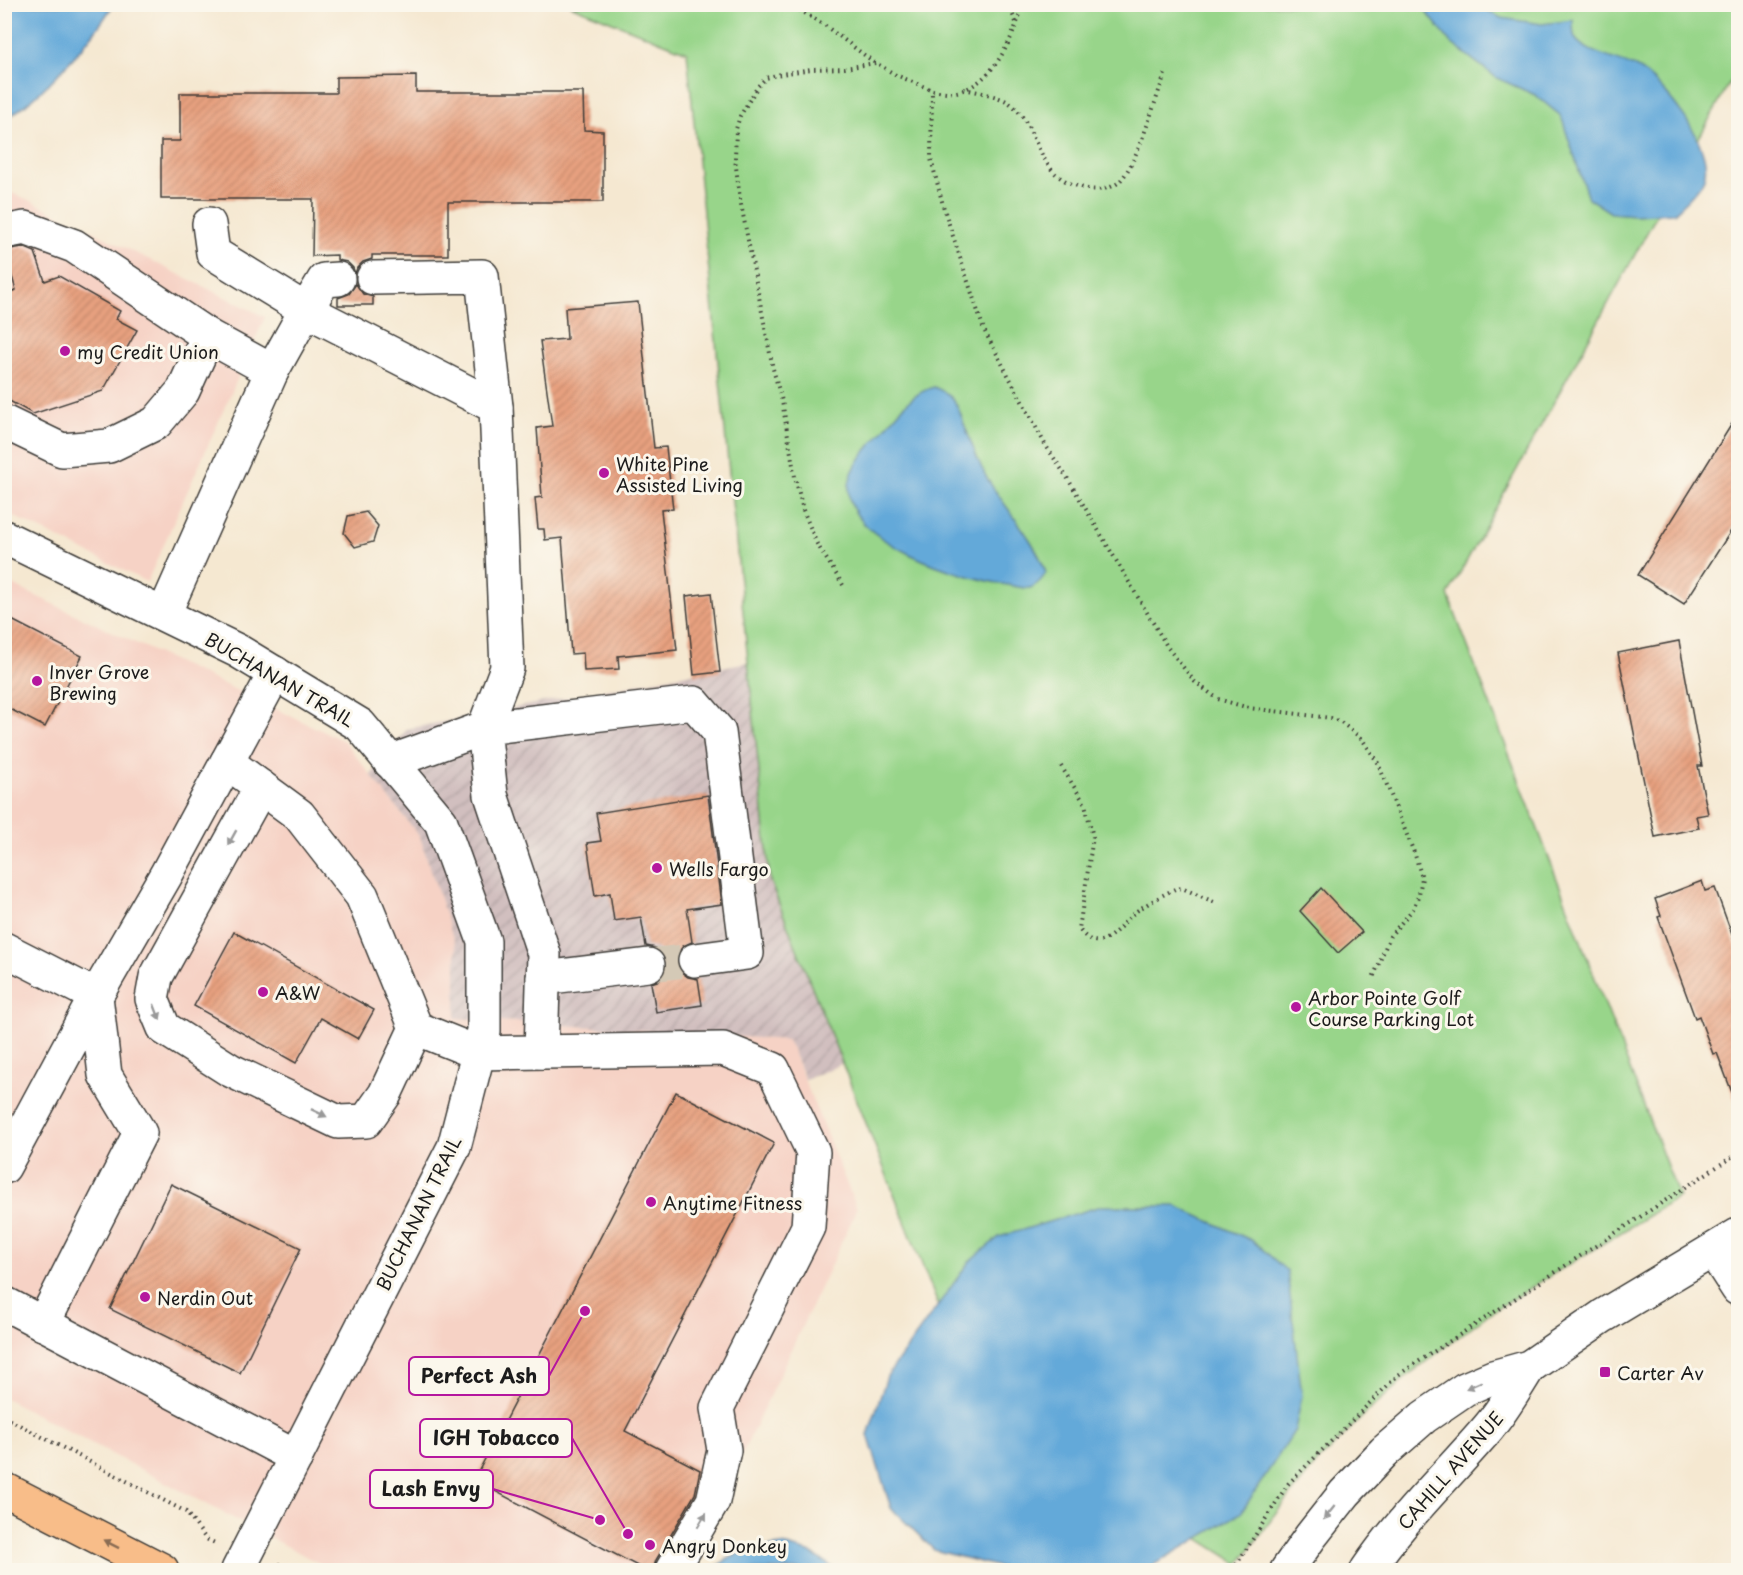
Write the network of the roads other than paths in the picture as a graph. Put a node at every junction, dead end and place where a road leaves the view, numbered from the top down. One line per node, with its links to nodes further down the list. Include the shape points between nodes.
1 (208, 224): 5 (street, via 213,253)
2 (4, 232): 6 (street, via 25,228 74,246)
3 (373, 278): 8 (street, via 482,276)
4 (338, 279): 5 (street, via 324,280)
5 (306, 310): 7 (street); 8 (street)
6 (208, 336): 7 (street); 9 (street, via 183,391 156,423 109,446 62,450)
7 (272, 371): 11 (street)
8 (496, 407): 13 (street, via 507,668)
9 (4, 422)
10 (4, 537): 11 (street, BUCHANAN TRAIL)
11 (164, 614): 12 (street, BUCHANAN TRAIL)
12 (275, 673): 14 (street); 15 (street, BUCHANAN TRAIL, via 360,725)
13 (484, 728): 15 (street); 18 (street, via 694,703 718,732 747,952); 20 (street, via 491,795 544,954)
14 (226, 762): 16 (street); 21 (street)
15 (390, 762): 24 (street, BUCHANAN TRAIL, via 441,822 484,941 484,1031)
16 (261, 787): 22 (street, via 299,815 362,896); 22 (street, one-way to 22, via 156,977 152,999 164,1029 230,1070 338,1122 366,1121 385,1094)
17 (4, 949): 21 (street)
18 (695, 960)
19 (648, 965): 20 (street)
20 (543, 978): 23 (street)
21 (96, 996): 25 (street); 29 (street, via 105,1075 140,1133)
22 (416, 1028): 24 (street)
23 (541, 1052): 24 (street); 35 (street, one-way to 23, via 713,1501 724,1450 717,1408 808,1227 813,1152 773,1069 723,1049)
24 (478, 1053): 31 (street, BUCHANAN TRAIL, via 454,1147)
25 (4, 1167)
26 (1726, 1244): 27 (street); 30 (street, CAHILL AVENUE, via 1603,1316)
27 (1738, 1289)
28 (4, 1303): 29 (street)
29 (43, 1324): 31 (street)
30 (1529, 1366): 36 (street, CAHILL AVENUE, one-way to 36, via 1465,1389 1425,1417 1345,1493); 37 (street, CAHILL AVENUE, via 1489,1427 1409,1515)
31 (296, 1456): 33 (street, BUCHANAN TRAIL)
32 (4, 1489): 34 (main road, one-way to 32)
33 (241, 1563)
34 (162, 1570)
35 (672, 1570)
36 (1287, 1570)
37 (1367, 1570)

